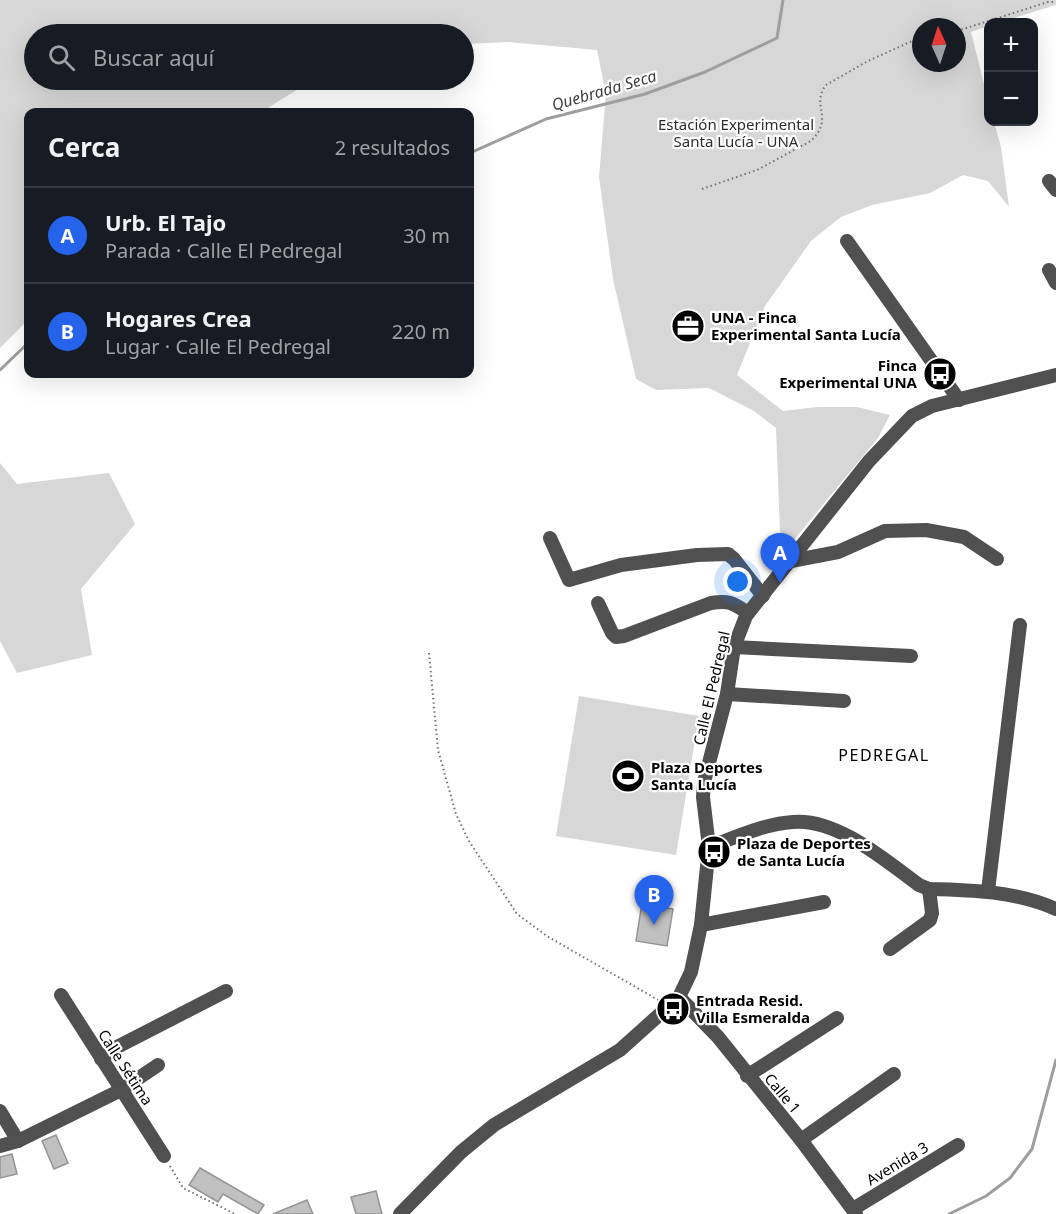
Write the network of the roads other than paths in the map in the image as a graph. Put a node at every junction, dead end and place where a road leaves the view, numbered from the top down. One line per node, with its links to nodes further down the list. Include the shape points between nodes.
1 (846, 241): 3 (street)
2 (1056, 375): 3 (street, Calle El Pedregal)
3 (959, 400): 6 (street, Calle El Pedregal, via 932,406 912,416 869,461)
4 (550, 538): 7 (street, via 569,580 621,565 728,554)
5 (997, 559): 6 (street, via 964,537 926,530 885,531 838,552)
6 (791, 561): 7 (street, Calle El Pedregal)
7 (763, 596): 9 (street, Calle El Pedregal)
8 (598, 603): 9 (street, via 616,637 722,601 734,603)
9 (748, 613): 11 (street, Calle El Pedregal)
10 (1020, 625): 17 (street)
11 (734, 647): 12 (street); 13 (street, Calle El Pedregal)
12 (911, 656)
13 (727, 694): 14 (street); 15 (street, Calle El Pedregal, via 704,782)
14 (844, 701)
15 (709, 847): 16 (street, via 762,828 794,822 813,824 867,847); 20 (street, Calle El Pedregal)
16 (928, 889): 17 (street); 21 (street, via 930,920)
17 (988, 891): 19 (street, via 1038,901)
18 (824, 902): 20 (street)
19 (1056, 909)
20 (701, 925): 24 (street, Calle El Pedregal, via 691,972)
21 (890, 949)
22 (226, 991): 26 (street)
23 (61, 995): 26 (street, Calle Sétima)
24 (674, 1001): 29 (street, Calle 1, via 718,1037); 38 (street, Calle El Pedregal, via 620,1050 494,1125 461,1152)
25 (837, 1018): 29 (street)
26 (101, 1059): 30 (street, Calle Sétima)
27 (158, 1065): 30 (street)
28 (894, 1074): 32 (street)
29 (747, 1076): 32 (street, Calle 1)
30 (122, 1090): 33 (street); 36 (street, Calle Sétima)
31 (0, 1111): 33 (street)
32 (801, 1140): 37 (street, Calle 1)
33 (18, 1141): 35 (street)
34 (958, 1145): 37 (street, Avenida 3)
35 (0, 1146)
36 (164, 1156)
37 (854, 1211)
38 (400, 1214)

